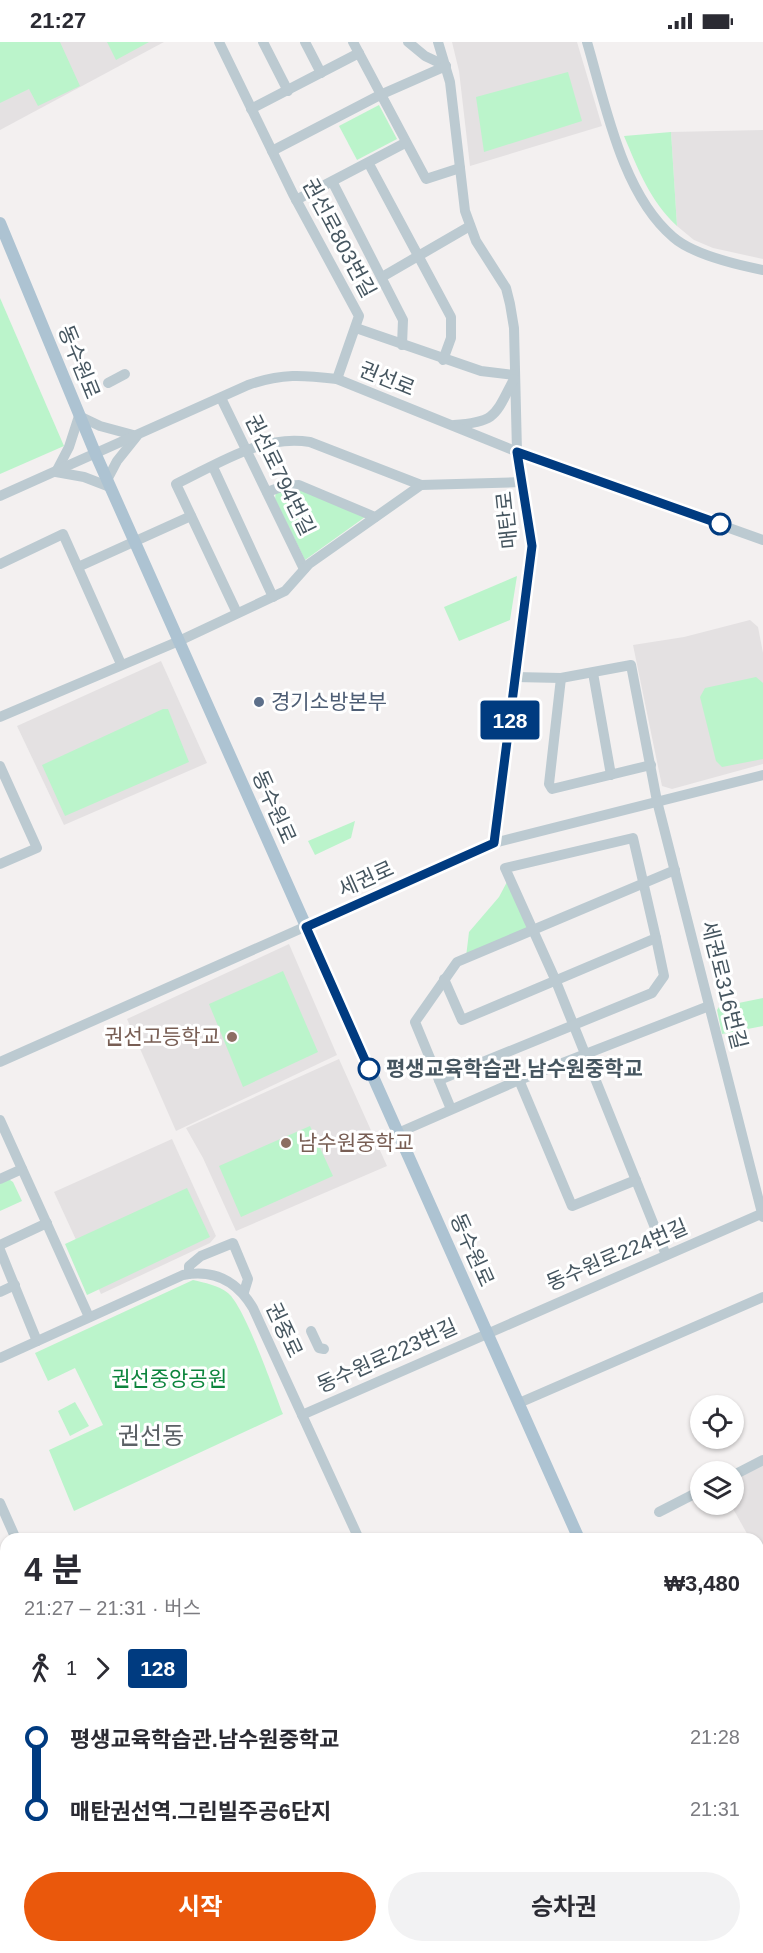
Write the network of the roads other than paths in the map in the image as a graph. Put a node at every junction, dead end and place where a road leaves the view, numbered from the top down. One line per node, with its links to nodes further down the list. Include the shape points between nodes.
1 (219, 42): 13 (street, 권선로803번길)
2 (263, 42): 11 (street)
3 (305, 42): 10 (street)
4 (353, 42): 8 (street)
5 (408, 42): 9 (street)
6 (438, 42): 9 (street, 매탄로)
7 (587, 42): 23 (street, via 618,144 640,197 655,217 674,238 695,249)
8 (359, 53): 10 (street); 12 (street)
9 (446, 66): 12 (street); 17 (street, 매탄로)
10 (321, 73): 11 (street)
11 (288, 91): 13 (street)
12 (380, 95): 14 (street); 15 (street)
13 (251, 109): 15 (street, 권선로803번길)
14 (405, 143): 16 (street); 17 (street, via 426,179)
15 (272, 151): 19 (street, 권선로803번길)
16 (369, 164): 18 (street); 22 (street)
17 (460, 168): 21 (street, 매탄로)
18 (333, 183): 19 (street); 24 (street)
19 (296, 200): 25 (street, 권선로803번길, via 359,316)
20 (0, 223): 33 (main road, 동수원로)
21 (470, 226): 22 (street); 29 (street, 매탄로, via 506,288 514,328)
22 (418, 256): 24 (street); 27 (street, via 451,317 451,338)
23 (763, 270)
24 (381, 277): 26 (street, via 403,320)
25 (356, 327): 26 (street); 30 (street, 권선로803번길)
26 (402, 345): 27 (street)
27 (443, 360): 29 (street)
28 (125, 374): 31 (street)
29 (514, 377): 34 (street, via 489,419); 37 (street, 매탄로)
30 (337, 379): 32 (street, 권선로, via 303,374 275,377); 34 (street, 권선로)
31 (108, 383)
32 (221, 398): 35 (street, 권선로); 36 (street, 권선로794번길)
33 (80, 416): 35 (street, via 99,426); 38 (main road, 동수원로); 40 (street)
34 (452, 426): 37 (street, 권선로)
35 (137, 436): 38 (street, 권선로); 42 (street, via 117,461)
36 (246, 450): 39 (street); 43 (street, via 276,440 310,442); 44 (street, 권선로794번길)
37 (517, 452): 41 (street, 매탄로); 48 (street, 권선로)
38 (96, 455): 40 (street, 권선로); 42 (main road, 동수원로)
39 (213, 466): 46 (street, via 176,484); 53 (street)
40 (56, 472): 42 (street); 45 (street, 권선로)
41 (523, 483): 43 (street); 58 (street, 매탄로, via 532,546)
42 (109, 484): 49 (main road, 동수원로)
43 (421, 485): 47 (street)
44 (267, 492): 47 (street, via 299,485); 52 (street, 권선로794번길)
45 (0, 496)
46 (191, 516): 49 (street); 54 (street)
47 (375, 517): 52 (street)
48 (763, 540)
49 (135, 542): 51 (street); 55 (main road, 동수원로)
50 (0, 564): 51 (street, via 63,534)
51 (78, 567): 56 (street)
52 (304, 569): 53 (street, via 285,591)
53 (273, 597): 54 (street)
54 (237, 613): 55 (street)
55 (179, 641): 56 (street); 70 (main road, 동수원로)
56 (121, 664): 60 (street)
57 (593, 673): 59 (street); 61 (street, 세권로316번길, via 632,665); 63 (street)
58 (515, 677): 59 (street); 66 (street, 매탄로)
59 (561, 678): 63 (street, via 549,784 552,789)
60 (0, 717)
61 (651, 765): 63 (street); 65 (street, 세권로316번길)
62 (0, 766): 67 (street, via 37,848)
63 (611, 775)
64 (763, 776): 65 (street, 세권로)
65 (657, 801): 66 (street, 세권로); 68 (street, 세권로316번길)
66 (494, 843): 70 (street, 세권로)
67 (0, 864)
68 (675, 870): 69 (street); 75 (street, 세권로316번길)
69 (644, 884): 71 (street); 71 (street, via 633,838 505,868); 72 (street)
70 (306, 927): 78 (street, 세권로); 83 (main road, 동수원로)
71 (534, 931): 73 (street, via 457,962); 74 (street)
72 (656, 938): 74 (street); 76 (street, via 664,976 652,993)
73 (444, 979): 74 (street, via 462,1020); 79 (street, via 415,1022)
74 (555, 979): 76 (street)
75 (709, 1006): 77 (street); 87 (street, 세권로316번길)
76 (574, 1025): 77 (street); 79 (street)
77 (586, 1054): 80 (street); 86 (street)
78 (0, 1062)
79 (440, 1080): 81 (street)
80 (519, 1080): 81 (street); 86 (street, via 572,1206)
81 (452, 1110): 83 (street)
82 (0, 1120): 84 (street)
83 (398, 1133): 99 (main road, 동수원로)
84 (22, 1169): 85 (street); 88 (street)
85 (0, 1179)
86 (636, 1180): 91 (street)
87 (763, 1214): 91 (street, 동수원로224번길)
88 (47, 1223): 89 (street); 97 (street)
89 (0, 1245)
90 (0, 1250): 93 (street)
91 (666, 1255): 99 (street, 동수원로224번길)
92 (189, 1274): 95 (street, 권중로, via 219,1276); 95 (street, via 189,1266 201,1257 233,1243 249,1279); 97 (street, 권중로)
93 (15, 1286): 94 (street); 100 (street)
94 (0, 1292)
95 (243, 1292): 104 (street, 권중로)
96 (763, 1297): 103 (street)
97 (89, 1317): 100 (street, 권중로)
98 (311, 1331): 101 (street, via 319,1348)
99 (488, 1332): 103 (main road, 동수원로); 104 (street, 동수원로223번길)
100 (37, 1341): 102 (street, 권중로)
101 (324, 1349)
102 (0, 1358)
103 (519, 1403): 112 (main road, 동수원로)
104 (302, 1415): 111 (street, 권중로)
105 (763, 1460): 106 (street)
106 (744, 1469)
107 (690, 1496): 109 (street)
108 (0, 1503): 110 (street)
109 (659, 1512)
110 (13, 1533)
111 (356, 1533)
112 (576, 1533)

